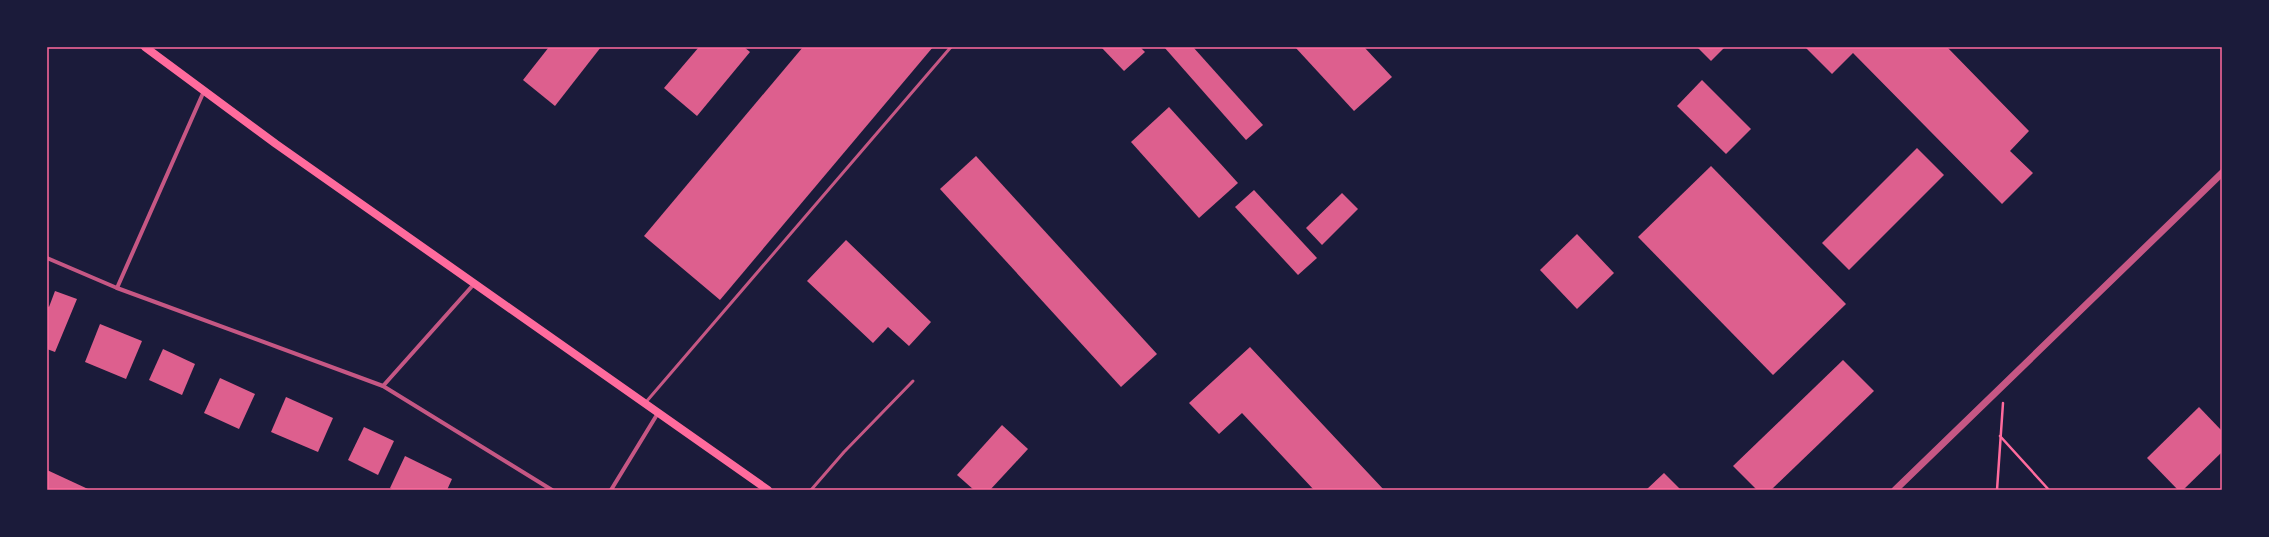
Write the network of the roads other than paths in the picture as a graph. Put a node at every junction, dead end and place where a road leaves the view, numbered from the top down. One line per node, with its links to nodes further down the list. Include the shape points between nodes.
1 (145, 47): 3 (main road)
2 (951, 47): 10 (lane)
3 (204, 91): 6 (main road); 7 (street)
4 (2222, 173): 16 (street)
5 (47, 258): 7 (street)
6 (474, 284): 9 (street); 10 (main road)
7 (117, 288): 9 (street)
8 (914, 382): 15 (lane, via 844,452)
9 (383, 386): 12 (street)
10 (644, 403): 11 (main road)
11 (658, 413): 13 (street); 14 (main road)
12 (552, 490)
13 (611, 490)
14 (768, 490)
15 (811, 490)
16 (1894, 490)

